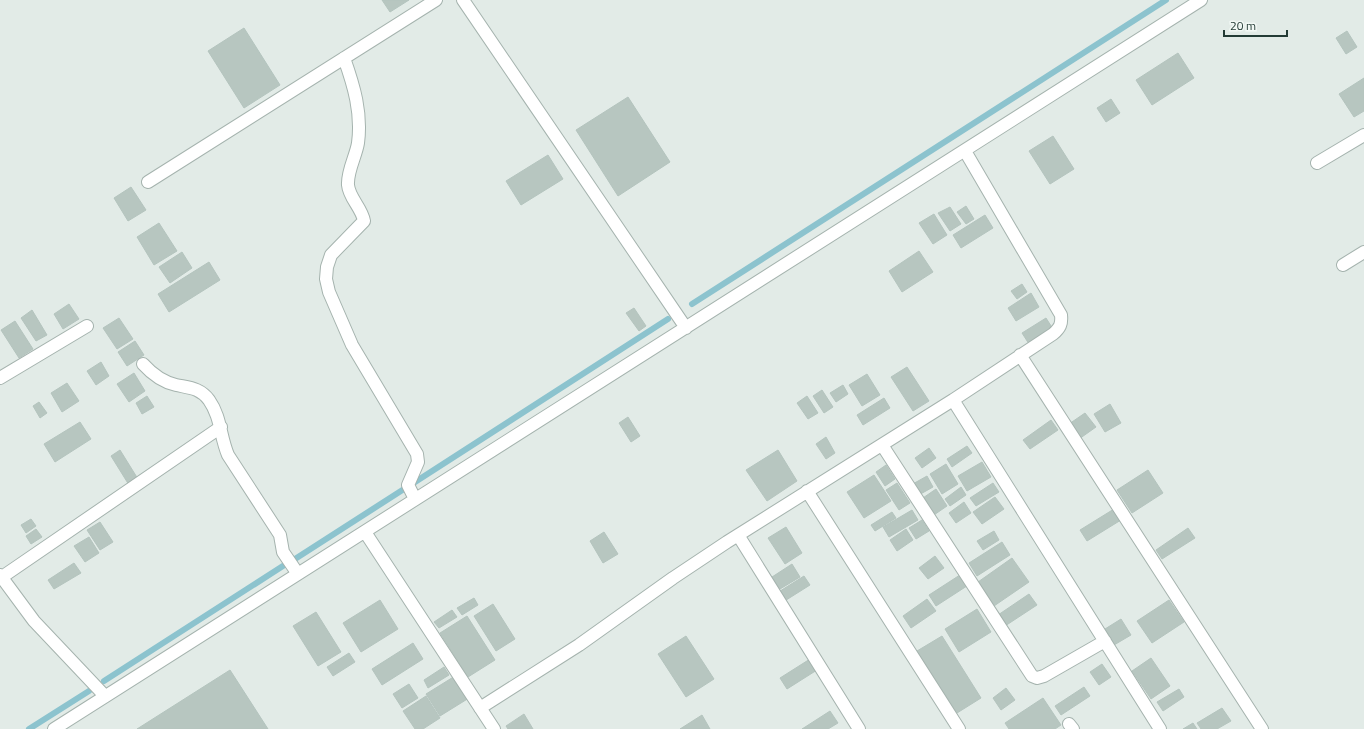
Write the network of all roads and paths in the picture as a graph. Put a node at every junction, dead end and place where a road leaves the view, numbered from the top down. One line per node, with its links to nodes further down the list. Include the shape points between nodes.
1 (436, 0): 4 (street)
2 (463, 0): 12 (street)
3 (1201, 0): 6 (street)
4 (344, 58): 8 (street); 20 (street, via 357,98 358,120 358,142 348,186 364,221 331,255 326,279 352,346 418,454 418,462 408,485)
5 (1364, 135): 7 (street)
6 (965, 151): 12 (street); 13 (street, via 1061,315 1059,328)
7 (1317, 163)
8 (148, 182)
9 (1364, 252): 10 (street)
10 (1343, 265)
11 (87, 326): 15 (street)
12 (686, 328): 20 (street)
13 (1020, 356): 16 (street); 33 (street)
14 (143, 364): 17 (street, via 162,380 200,391 214,409)
15 (0, 378)
16 (952, 400): 18 (street); 25 (street)
17 (221, 427): 23 (street, via 222,441 228,455 280,535 283,552); 24 (street)
18 (882, 445): 19 (street); 25 (street, via 1032,676 1044,676)
19 (807, 491): 22 (street); 31 (street)
20 (415, 499): 21 (street)
21 (365, 532): 23 (street); 27 (street)
22 (738, 535): 27 (street, via 579,645); 30 (street)
23 (298, 574): 26 (street)
24 (1, 576): 26 (street, via 34,621)
25 (1105, 641): 32 (street)
26 (105, 696): 29 (street)
27 (480, 708): 28 (street)
28 (488, 727)
29 (54, 729)
30 (859, 729)
31 (959, 729)
32 (1160, 729)
33 (1262, 729)

